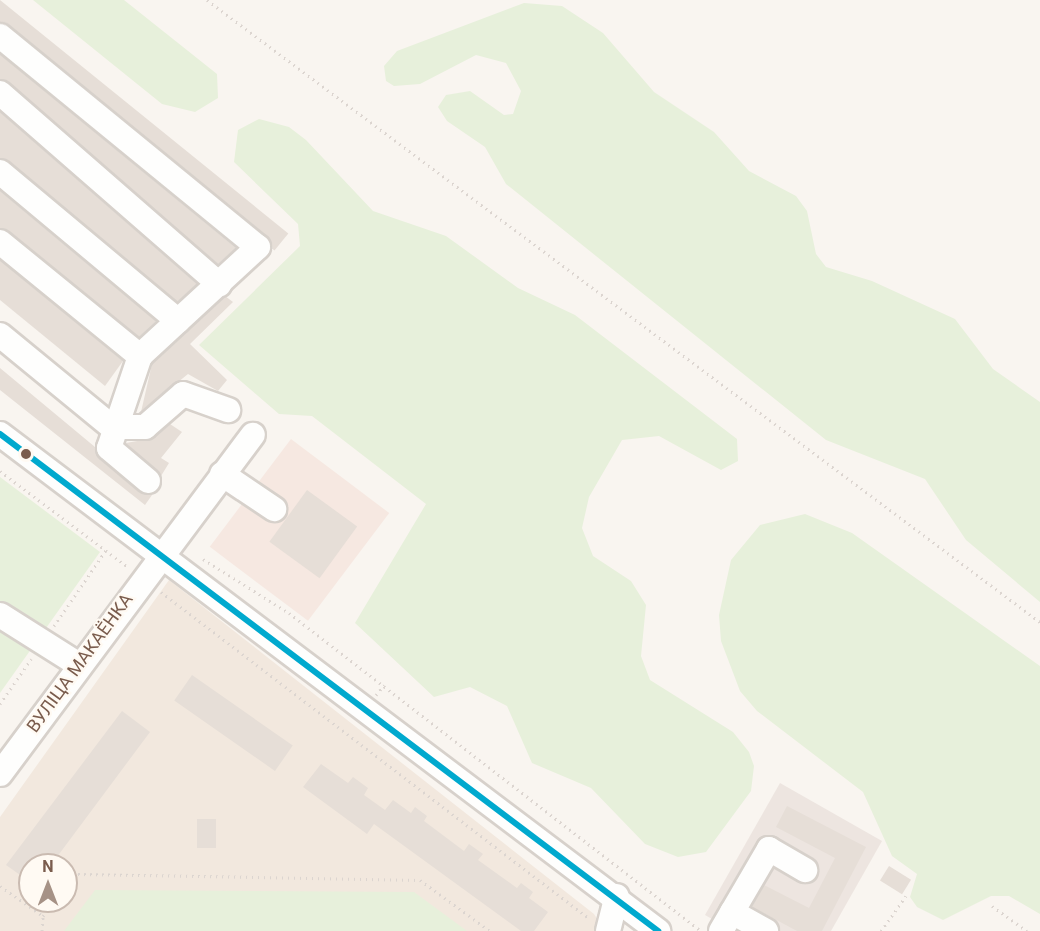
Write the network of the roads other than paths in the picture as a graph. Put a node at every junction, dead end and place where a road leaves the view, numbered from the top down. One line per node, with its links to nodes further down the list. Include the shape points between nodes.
1 (0, 36): 5 (street, via 258,247)
2 (0, 93): 5 (street)
3 (0, 172): 6 (street)
4 (0, 242): 8 (street)
5 (219, 284): 6 (street)
6 (178, 321): 8 (street)
7 (0, 335): 10 (street)
8 (141, 356): 10 (street)
9 (228, 410): 10 (street, via 183,394 145,427)
10 (112, 427): 14 (street, via 109,448)
11 (0, 434): 16 (street)
12 (253, 435): 13 (street, ВУЛІЦА МАКАЁНКА)
13 (222, 474): 15 (street); 16 (street, ВУЛІЦА МАКАЁНКА)
14 (148, 481)
15 (274, 508)
16 (165, 546): 18 (street, ВУЛІЦА МАКАЁНКА); 21 (street)
17 (0, 615): 18 (street)
18 (79, 665): 19 (street, ВУЛІЦА МАКАЁНКА)
19 (0, 774)
20 (805, 870): 22 (street, via 769,849)
21 (617, 896): 23 (street); 24 (street)
22 (726, 922): 25 (street)
23 (603, 928)
24 (658, 931)
25 (766, 931)

